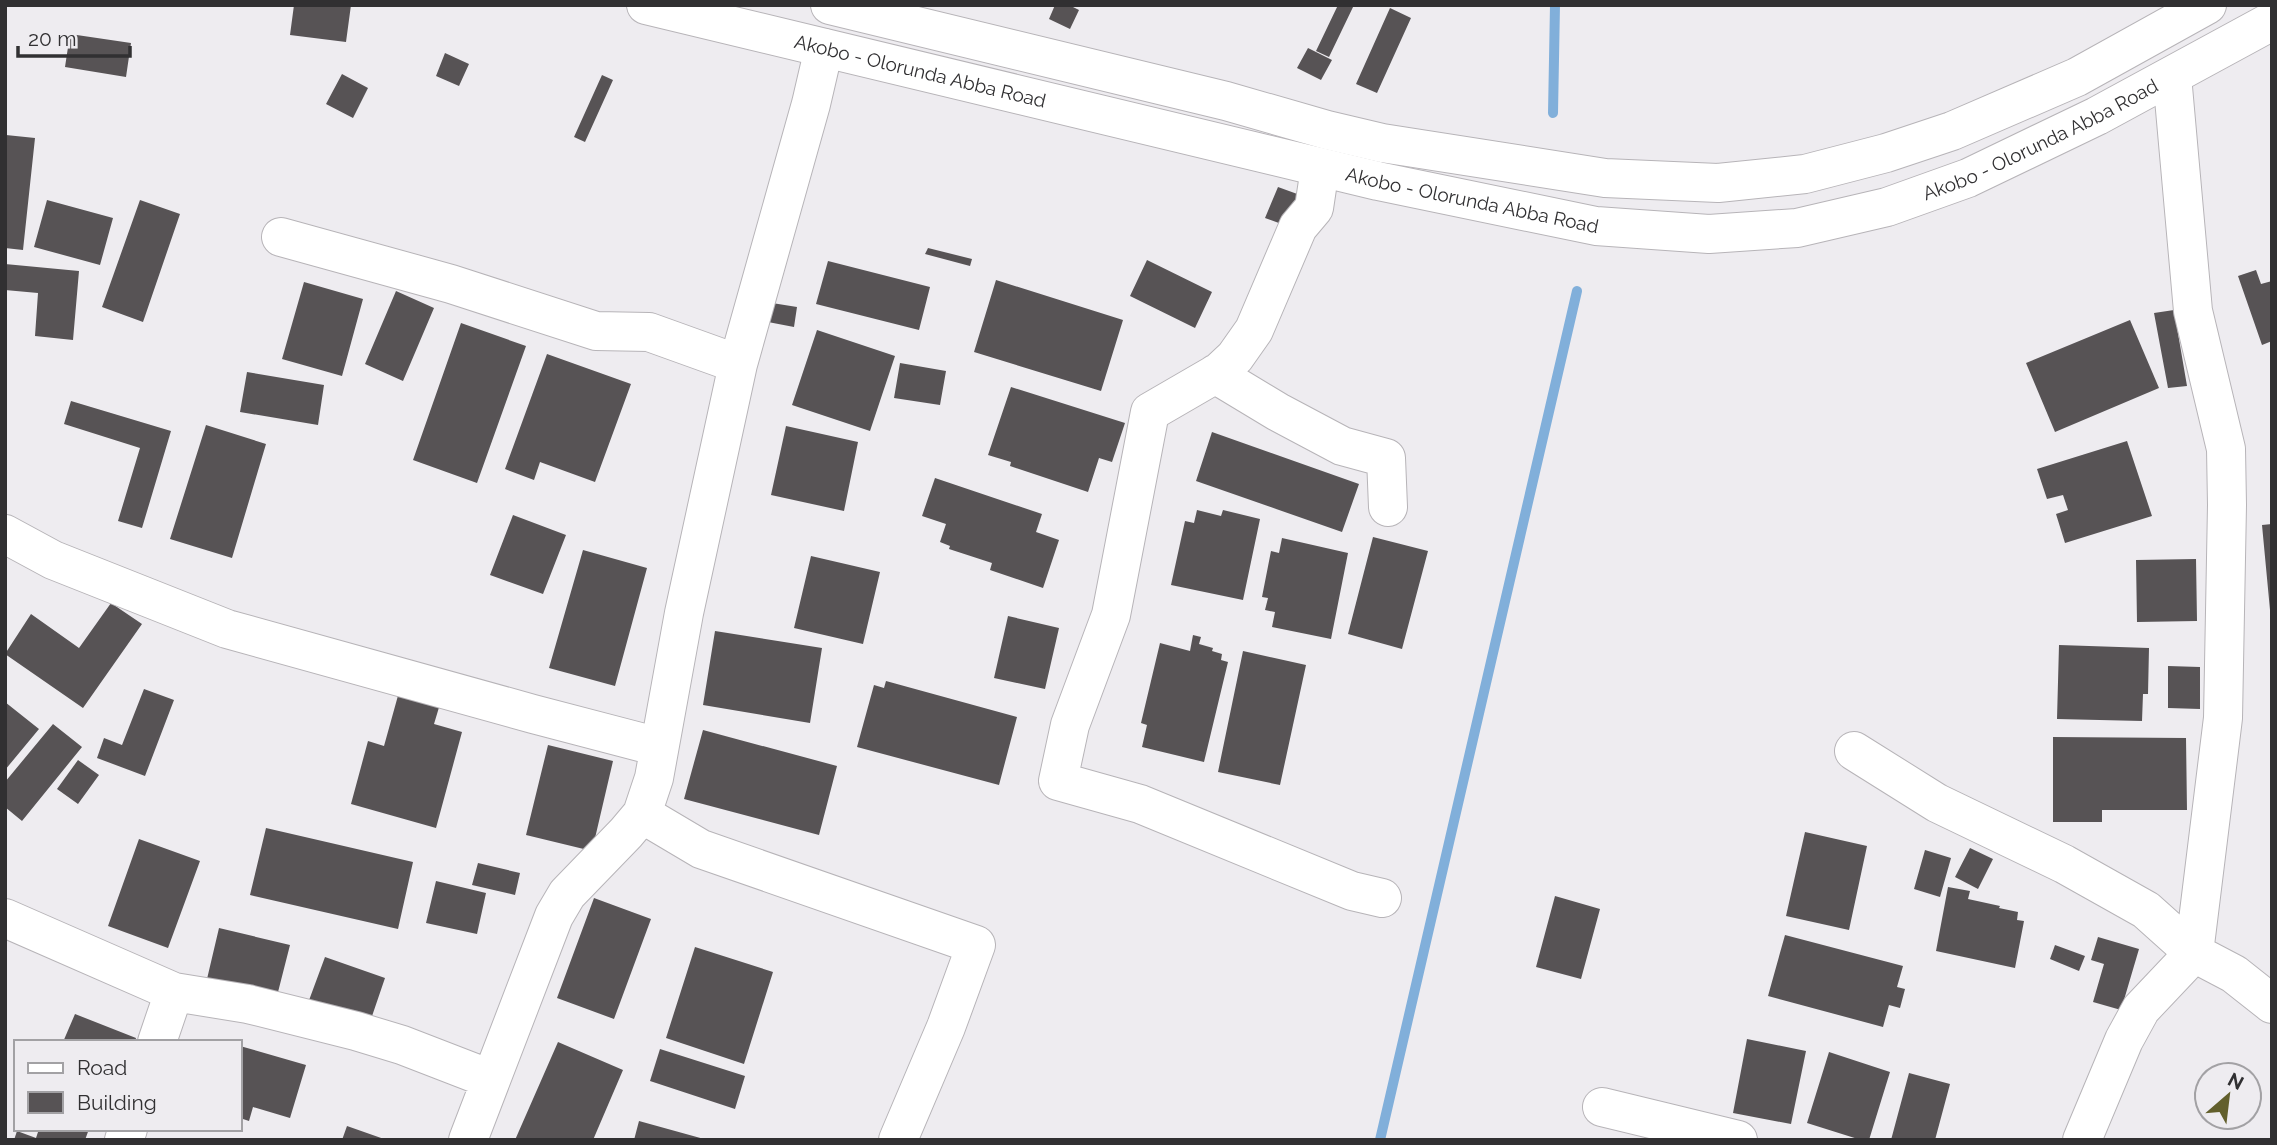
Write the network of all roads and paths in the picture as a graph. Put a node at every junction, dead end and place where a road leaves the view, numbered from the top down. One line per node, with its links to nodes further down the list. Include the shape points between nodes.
1 (646, 5): 5 (street, Akobo - Olorunda Abba Road)
2 (830, 5): 7 (street, Akobo - Olorunda Abba Road)
3 (2207, 5): 7 (street, Akobo - Olorunda Abba Road, via 2077,77 1952,131 1805,174 1718,183 1605,178 1395,145)
4 (2272, 21): 6 (street, Akobo - Olorunda Abba Road)
5 (824, 48): 8 (street, Akobo - Olorunda Abba Road); 11 (street)
6 (2172, 76): 9 (street, Akobo - Olorunda Abba Road, via 1968,177 1886,206 1797,228 1709,234 1596,226); 20 (street, via 2193,311 2226,449 2222,718)
7 (1195, 94): 8 (street)
8 (1185, 134): 9 (street, Akobo - Olorunda Abba Road)
9 (1320, 168): 12 (street, via 1314,208 1297,227 1254,330 1235,357)
10 (281, 237): 11 (street, via 451,284 596,331 649,332)
11 (738, 364): 15 (street)
12 (1215, 374): 13 (street, via 1342,446 1386,458); 18 (street, via 1150,412 1111,615 1070,726 1058,780 1140,804 1352,891)
13 (1388, 507)
14 (5, 534): 15 (street, via 53,560 228,629)
15 (659, 747): 17 (street)
16 (1854, 751): 20 (street, via 1937,803 2064,864 2146,910)
17 (642, 814): 24 (street, via 567,894 554,916); 27 (street, via 701,849 976,945)
18 (1382, 898)
19 (5, 918): 21 (street)
20 (2194, 953): 22 (street, via 2234,974); 29 (street, via 2141,1009)
21 (174, 992): 23 (street); 24 (street, via 248,1004 356,1031)
22 (2272, 1004)
23 (158, 1040)
24 (491, 1079): 26 (street)
25 (1602, 1107): 28 (street)
26 (468, 1140)
27 (898, 1140)
28 (1738, 1140)
29 (2082, 1140)

